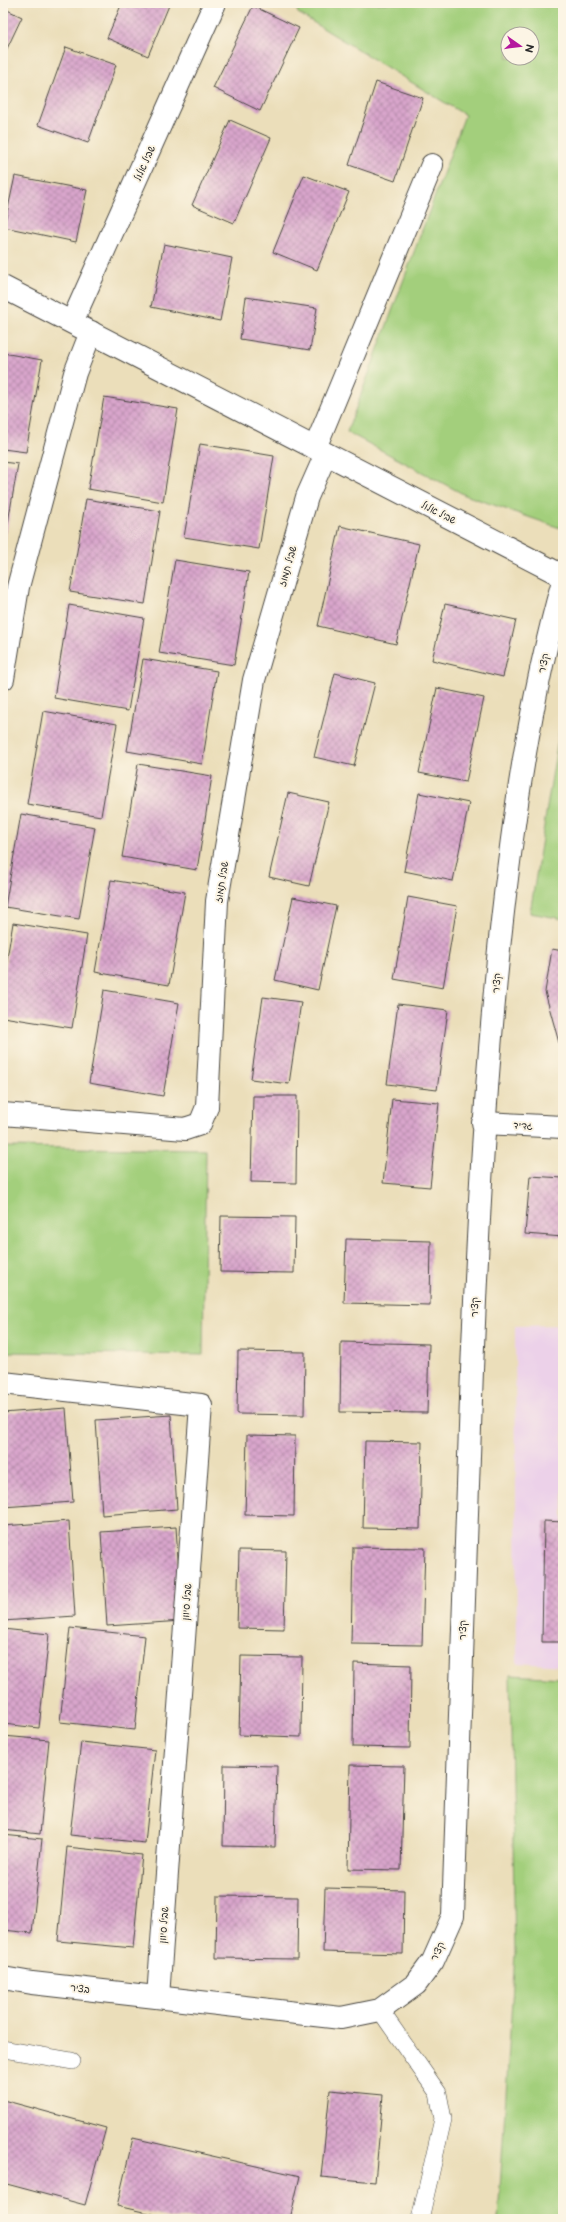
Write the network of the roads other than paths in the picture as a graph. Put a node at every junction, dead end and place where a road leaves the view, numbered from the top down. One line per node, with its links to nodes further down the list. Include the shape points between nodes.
1 (215, 3): 4 (street, שביל אלול)
2 (432, 164): 6 (street)
3 (3, 287): 4 (street, שביל אלול)
4 (72, 322): 5 (street, שביל אלול)
5 (91, 332): 6 (street, שביל אלול); 9 (street, via 75,373 18,587)
6 (321, 451): 7 (street, שביל אלול); 10 (street, שביל תמוז, via 254,680 217,901 207,1106 200,1124 185,1129)
7 (563, 576)
8 (563, 581): 11 (street, קציר, via 530,723 510,844)
9 (3, 679)
10 (3, 1114)
11 (483, 1123): 12 (street, גדיד); 16 (street, קציר, via 469,1437 453,1916 433,1961 416,1984)
12 (563, 1127)
13 (3, 1384): 15 (street, שביל סיוון, via 201,1405)
14 (3, 1978): 15 (street, בציר)
15 (158, 1997): 16 (street, קציר, via 342,2018)
16 (380, 2010): 19 (lane, via 438,2093 443,2119)
17 (3, 2049): 18 (lane)
18 (72, 2061)
19 (420, 2219)

